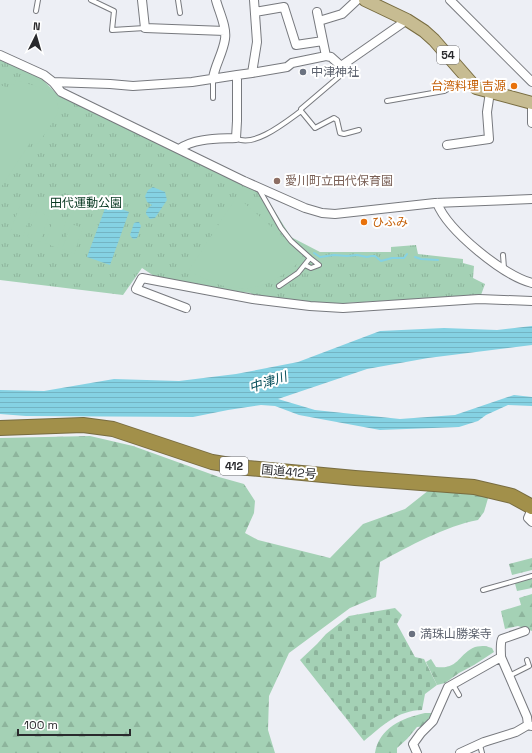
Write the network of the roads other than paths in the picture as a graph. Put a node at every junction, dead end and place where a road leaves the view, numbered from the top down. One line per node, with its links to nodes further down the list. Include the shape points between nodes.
1 (38, 0): 10 (lane)
2 (91, 0): 16 (lane, via 114,11 112,30)
3 (142, 0): 16 (street)
4 (178, 0): 11 (lane)
5 (216, 0): 17 (street)
6 (254, 0): 12 (street)
7 (357, 0): 15 (street, via 342,14)
8 (365, 0): 14 (main road, 54)
9 (450, 0): 27 (street)
10 (36, 11)
11 (180, 12)
12 (255, 12): 18 (street, via 284,7 296,45); 22 (street, via 257,42)
13 (317, 12): 15 (street)
14 (408, 20): 21 (street); 25 (main road, 54, via 434,40)
15 (319, 22): 18 (street)
16 (145, 28): 17 (street)
17 (225, 31): 24 (street, via 225,40)
18 (323, 41): 20 (street)
19 (0, 55): 26 (street, via 44,75)
20 (326, 56): 21 (street); 22 (street)
21 (341, 66): 32 (lane, via 341,75)
22 (252, 73): 23 (street)
23 (237, 75): 24 (street); 35 (street)
24 (213, 78): 26 (street, via 133,86); 29 (lane)
25 (467, 79): 28 (main road, 54, via 476,88); 30 (lane, via 444,91)
26 (53, 82): 37 (street, via 61,92)
27 (532, 82)
28 (490, 92): 31 (main road, 54); 36 (street, via 487,112 489,139)
29 (213, 98)
30 (387, 101)
31 (532, 104): 33 (street)
32 (301, 111): 34 (lane, via 315,128 334,118 337,120 340,133); 35 (lane, via 254,140)
33 (532, 123)
34 (358, 130)
35 (236, 138): 37 (street, via 196,142)
36 (451, 142)
37 (179, 149): 38 (street)
38 (260, 189): 40 (street, via 322,213 335,214); 42 (lane, via 281,228)
39 (532, 198): 40 (street)
40 (437, 203): 44 (street, via 456,231 491,262)
41 (503, 255): 44 (lane)
42 (310, 258): 43 (lane); 43 (lane, via 319,265 311,268)
43 (305, 265): 46 (lane)
44 (504, 269): 45 (street, via 523,281)
45 (532, 283)
46 (279, 286)
47 (532, 301): 48 (street, via 476,299 343,308 253,299 142,278 136,289)
48 (186, 308)
49 (0, 428): 50 (highway, 国道412号 / 412, via 83,425 113,429 212,462 248,468 474,487 512,496)
50 (532, 508): 51 (street, via 528,518)
51 (532, 522)
52 (532, 576): 53 (lane)
53 (483, 590)
54 (525, 631): 55 (street, via 502,639)
55 (501, 657): 57 (street); 58 (street)
56 (527, 660): 57 (lane, via 529,666)
57 (509, 676): 60 (street)
58 (452, 683): 59 (lane); 62 (street, via 448,686 433,721 413,744)
59 (459, 695)
60 (530, 720): 61 (street, via 516,732 484,742)
61 (481, 749): 63 (street)
62 (417, 753)
63 (460, 753)

